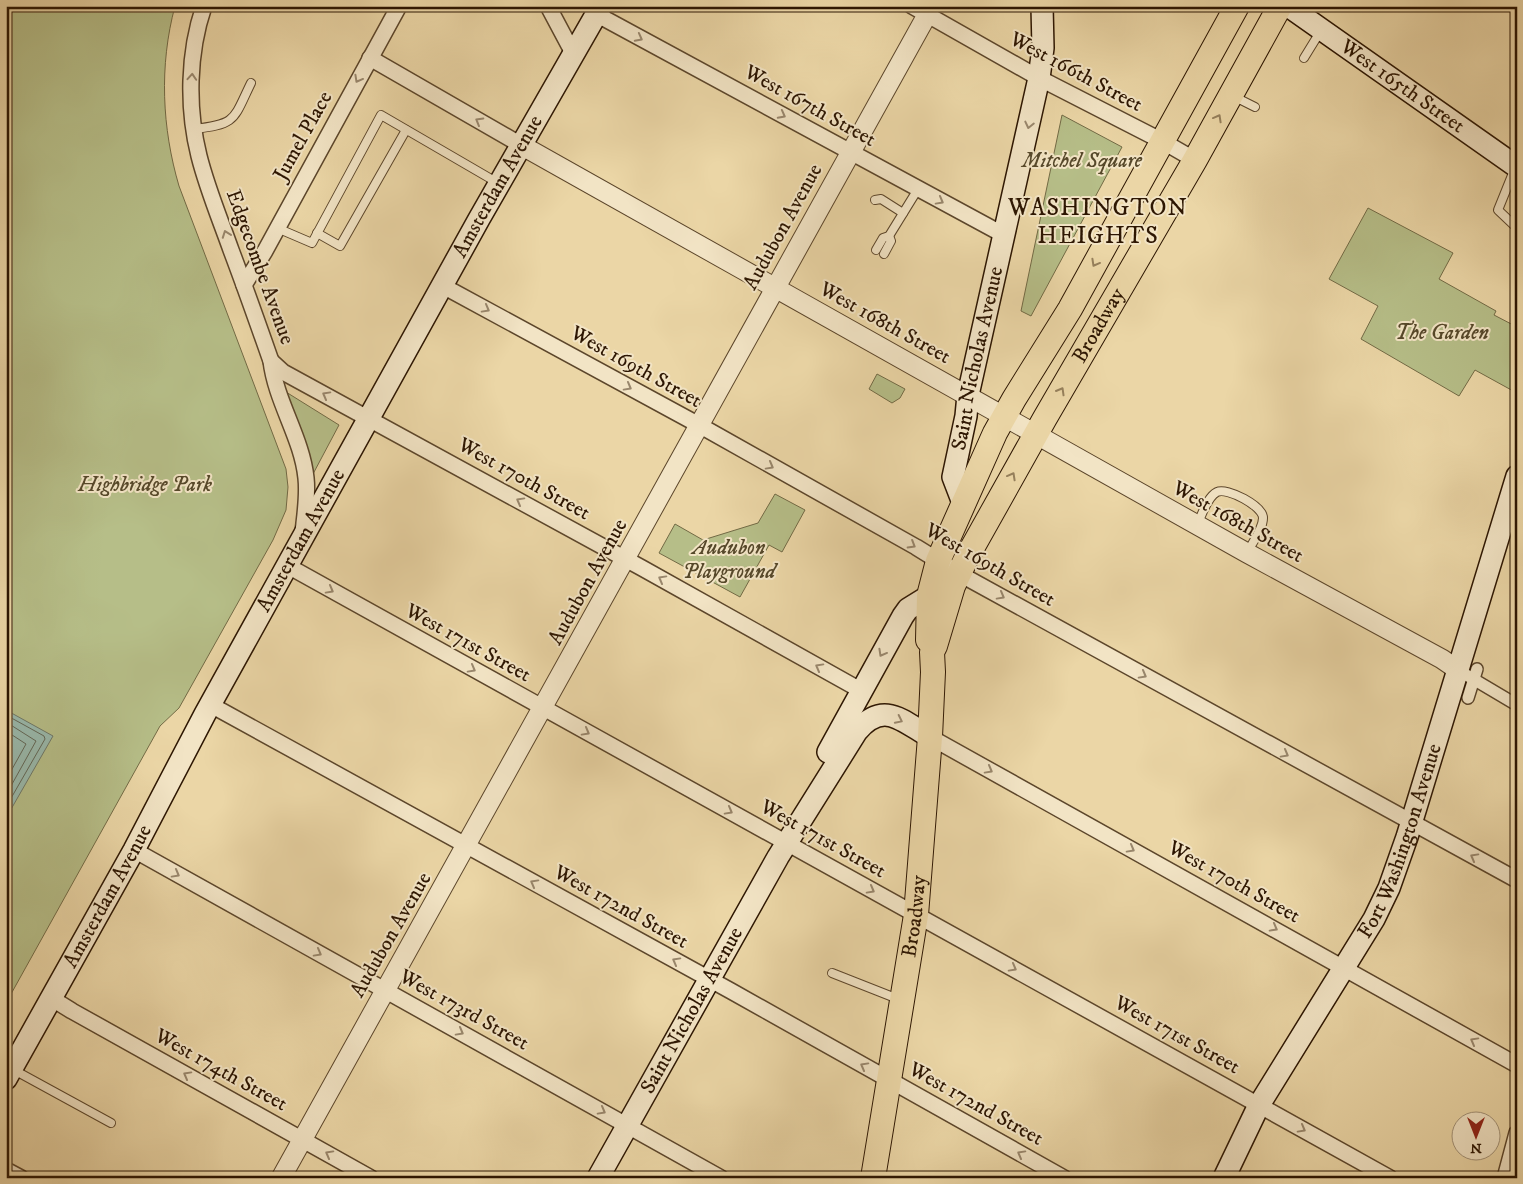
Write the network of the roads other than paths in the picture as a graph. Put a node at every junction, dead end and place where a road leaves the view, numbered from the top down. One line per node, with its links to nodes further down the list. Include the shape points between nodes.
1 (204, 6): 18 (street, Edgecombe Avenue, one-way to 1, via 192,70)
2 (399, 6): 12 (street, Jumel Place)
3 (548, 6): 11 (street)
4 (1042, 6): 14 (main road, Saint Nicholas Avenue, via 1043,48)
5 (1237, 6): 20 (main road, Broadway)
6 (1280, 6): 16 (main road, Broadway)
7 (1288, 6): 10 (main road, West 165th Street)
8 (923, 9): 14 (street, West 166th Street); 22 (street, Audubon Avenue)
9 (598, 10): 11 (main road, Amsterdam Avenue); 22 (street, West 167th Street, one-way to 22)
10 (1322, 30): 13 (lane); 24 (main road, West 165th Street)
11 (573, 53): 21 (main road, Amsterdam Avenue)
12 (370, 58): 21 (street, West 168th Street, one-way to 12); 29 (street, Jumel Place, one-way to 29)
13 (1304, 58)
14 (1039, 78): 20 (street, West 166th Street); 32 (main road, Saint Nicholas Avenue, one-way to 32)
15 (251, 83): 18 (lane, via 235,116 228,123)
16 (1231, 95): 17 (lane); 23 (main road, Broadway, one-way to 16)
17 (1255, 107)
18 (194, 129): 36 (street, Edgecombe Avenue, one-way to 18, via 205,177)
19 (406, 130): 25 (lane); 31 (lane, via 340,246); 31 (lane, via 381,115)
20 (1162, 141): 23 (street, West 166th Street); 39 (main road, Broadway, one-way to 39)
21 (521, 145): 25 (main road, Amsterdam Avenue); 38 (street, West 168th Street)
22 (851, 153): 26 (street, West 167th Street); 38 (street, Audubon Avenue)
23 (1195, 160): 40 (main road, Broadway)
24 (1516, 166): 30 (lane, via 1498,210)
25 (499, 184): 37 (main road, Amsterdam Avenue)
26 (918, 189): 28 (lane); 32 (street, West 167th Street, one-way to 32)
27 (875, 200): 28 (lane, via 881,199)
28 (903, 213): 33 (lane)
29 (277, 228): 31 (lane, via 312,243); 36 (street, Jumel Place)
30 (1517, 228)
31 (317, 233)
32 (1004, 235): 42 (main road, Saint Nicholas Avenue)
33 (889, 236): 34 (lane); 35 (lane, via 891,241)
34 (876, 250)
35 (884, 254)
36 (244, 285): 41 (street, Edgecombe Avenue)
37 (443, 286): 44 (main road, Amsterdam Avenue); 45 (street, West 169th Street, one-way to 45)
38 (775, 288): 42 (street, West 168th Street); 45 (street, Audubon Avenue)
39 (1081, 289): 40 (main road); 43 (main road, Broadway)
40 (1108, 309): 46 (main road, Broadway, one-way to 40)
41 (271, 361): 44 (street, West 170th Street, one-way to 41, via 283,372); 50 (street, Edgecombe Avenue, via 273,378 302,457 306,478)
42 (968, 395): 43 (street, West 168th Street); 48 (main road, Saint Nicholas Avenue, via 953,477)
43 (1005, 416): 46 (street, West 168th Street); 48 (main road, Broadway)
44 (370, 418): 50 (main road, Amsterdam Avenue); 52 (street, West 170th Street, one-way to 44)
45 (699, 425): 52 (street, Audubon Avenue); 53 (street, West 169th Street, one-way to 53)
46 (1036, 434): 49 (street, West 168th Street); 55 (main road, Broadway, one-way to 46)
47 (1517, 476): 58 (main road, Fort Washington Avenue)
48 (963, 503): 53 (main road, Broadway)
49 (1197, 525): 51 (street, West 168th Street); 51 (lane, via 1211,497 1219,491 1224,490 1247,501 1259,508 1263,517)
50 (303, 539): 54 (main road, Amsterdam Avenue)
51 (1247, 553): 58 (street, West 168th Street)
52 (626, 559): 59 (street, West 170th Street, one-way to 52); 63 (street, Audubon Avenue)
53 (938, 561): 55 (street, West 169th Street); 56 (main road, Broadway)
54 (288, 566): 61 (main road, Amsterdam Avenue); 63 (street, West 171st Street, one-way to 63)
55 (958, 573): 57 (main road, Broadway); 65 (street, West 169th Street, one-way to 65)
56 (929, 596): 57 (main road, Broadway, via 928,645); 59 (main road, Saint Nicholas Avenue, one-way to 59, via 908,609)
57 (932, 652): 64 (main road, Broadway)
58 (1469, 673): 60 (street); 62 (street); 65 (main road, Fort Washington Avenue)
59 (862, 691): 66 (main road, Saint Nicholas Avenue, via 810,786)
60 (1468, 698)
61 (210, 704): 67 (street, West 172nd Street); 68 (main road, Amsterdam Avenue)
62 (1517, 705)
63 (543, 709): 66 (street, West 171st Street, one-way to 66); 67 (street, Audubon Avenue)
64 (930, 737): 66 (main road, Saint Nicholas Avenue, one-way to 64, via 853,738 869,719 891,716); 70 (main road, Broadway); 71 (street, West 170th Street, one-way to 71)
65 (1411, 823): 69 (street, West 169th Street, one-way to 65); 71 (main road, Fort Washington Avenue, via 1389,888)
66 (786, 842): 70 (street, West 171st Street, one-way to 70); 73 (main road, Saint Nicholas Avenue)
67 (467, 847): 73 (street, West 172nd Street, one-way to 67); 74 (street, Audubon Avenue)
68 (134, 850): 74 (street, West 173rd Street, one-way to 74); 75 (main road, Amsterdam Avenue)
69 (1517, 880)
70 (916, 915): 76 (main road, Broadway); 80 (street, West 171st Street, one-way to 80)
71 (1344, 968): 77 (street, West 170th Street, one-way to 71); 80 (main road, Fort Washington Avenue)
72 (832, 973): 76 (lane)
73 (708, 979): 79 (street, West 172nd Street, one-way to 73); 82 (main road, Saint Nicholas Avenue)
74 (385, 990): 82 (street, West 173rd Street, one-way to 82); 84 (street, Audubon Avenue)
75 (51, 998): 78 (main road, Amsterdam Avenue); 84 (street, West 174th Street, one-way to 75)
76 (903, 1001): 79 (main road, Broadway)
77 (1517, 1065)
78 (9, 1074): 81 (lane)
79 (890, 1080): 91 (main road, Broadway); 92 (street, West 172nd Street, one-way to 79)
80 (1259, 1105): 93 (main road, Fort Washington Avenue); 94 (street, West 171st Street, one-way to 94)
81 (112, 1123)
82 (628, 1125): 89 (main road, Saint Nicholas Avenue); 90 (street, West 173rd Street)
83 (1517, 1133): 95 (street)
84 (303, 1140): 87 (street, Audubon Avenue); 88 (street, West 174th Street, one-way to 84)
85 (6, 1170): 86 (street)
86 (21, 1178)
87 (281, 1178)
88 (371, 1178)
89 (598, 1178)
90 (722, 1178)
91 (873, 1178)
92 (1064, 1178)
93 (1224, 1178)
94 (1390, 1178)
95 (1505, 1178)

